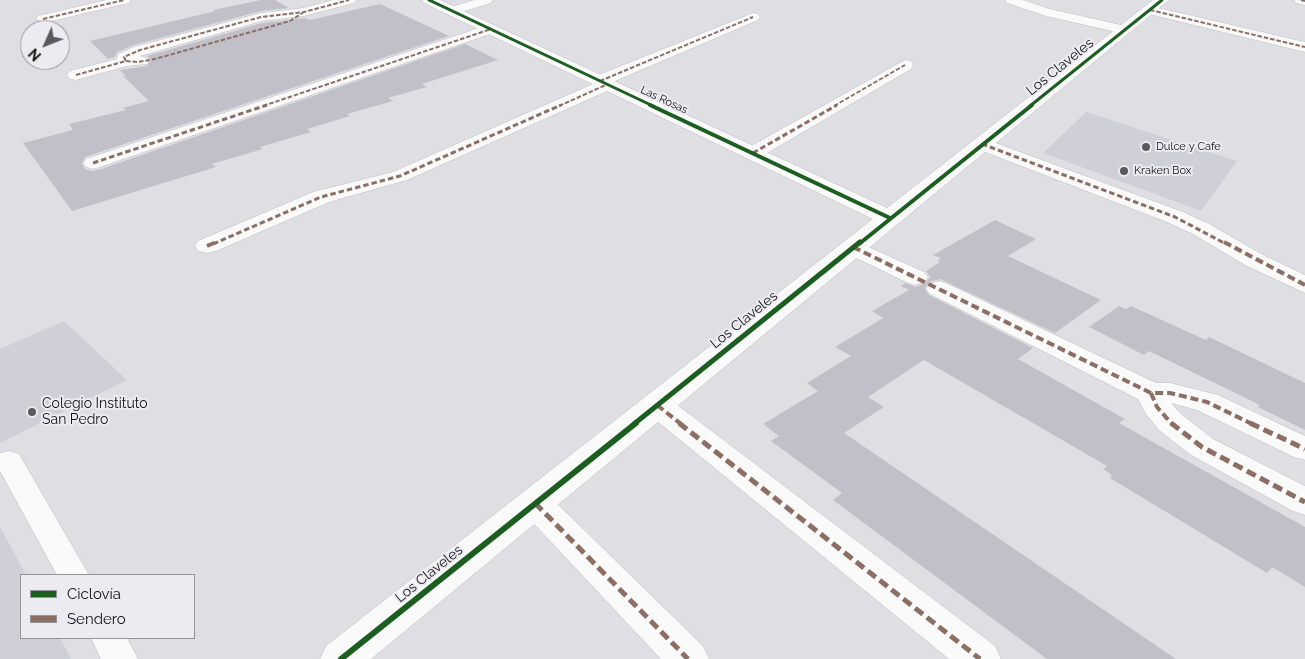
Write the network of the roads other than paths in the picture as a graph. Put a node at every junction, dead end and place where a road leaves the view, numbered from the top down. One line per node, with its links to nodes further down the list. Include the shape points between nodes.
1 (124, 0): 11 (street)
2 (350, 0): 16 (street, via 304,12 290,21 155,59 126,61)
3 (430, 0): 9 (street, Las Rosas)
4 (487, 0): 9 (lane)
5 (1011, 0): 13 (lane, via 1046,12)
6 (1301, 0): 7 (street)
7 (1305, 1)
8 (1156, 5): 13 (street, Los Claveles); 14 (street)
9 (452, 11): 12 (street, Las Rosas)
10 (753, 17): 17 (street)
11 (44, 19)
12 (491, 29): 17 (street, Las Rosas); 20 (street)
13 (1125, 30): 18 (street, Los Claveles)
14 (1305, 47)
15 (905, 65): 19 (street)
16 (76, 75)
17 (604, 82): 19 (street, Las Rosas); 22 (street, via 400,176 321,197)
18 (982, 144): 21 (street, Los Claveles); 24 (street, via 1184,221)
19 (753, 153): 21 (street, Las Rosas)
20 (93, 163)
21 (890, 218): 23 (street, Los Claveles)
22 (207, 246)
23 (853, 247): 25 (street); 26 (street, Los Claveles)
24 (1305, 286)
25 (1151, 393): 27 (street, via 1170,393 1207,402); 29 (street, via 1170,422 1202,447)
26 (657, 405): 30 (street, Los Claveles); 36 (street)
27 (1305, 449)
28 (9, 461): 31 (lane)
29 (1305, 502)
30 (535, 503): 34 (street, Los Claveles); 35 (street)
31 (72, 574)
32 (109, 639): 33 (lane)
33 (120, 659)
34 (341, 659)
35 (688, 659)
36 (980, 659)

